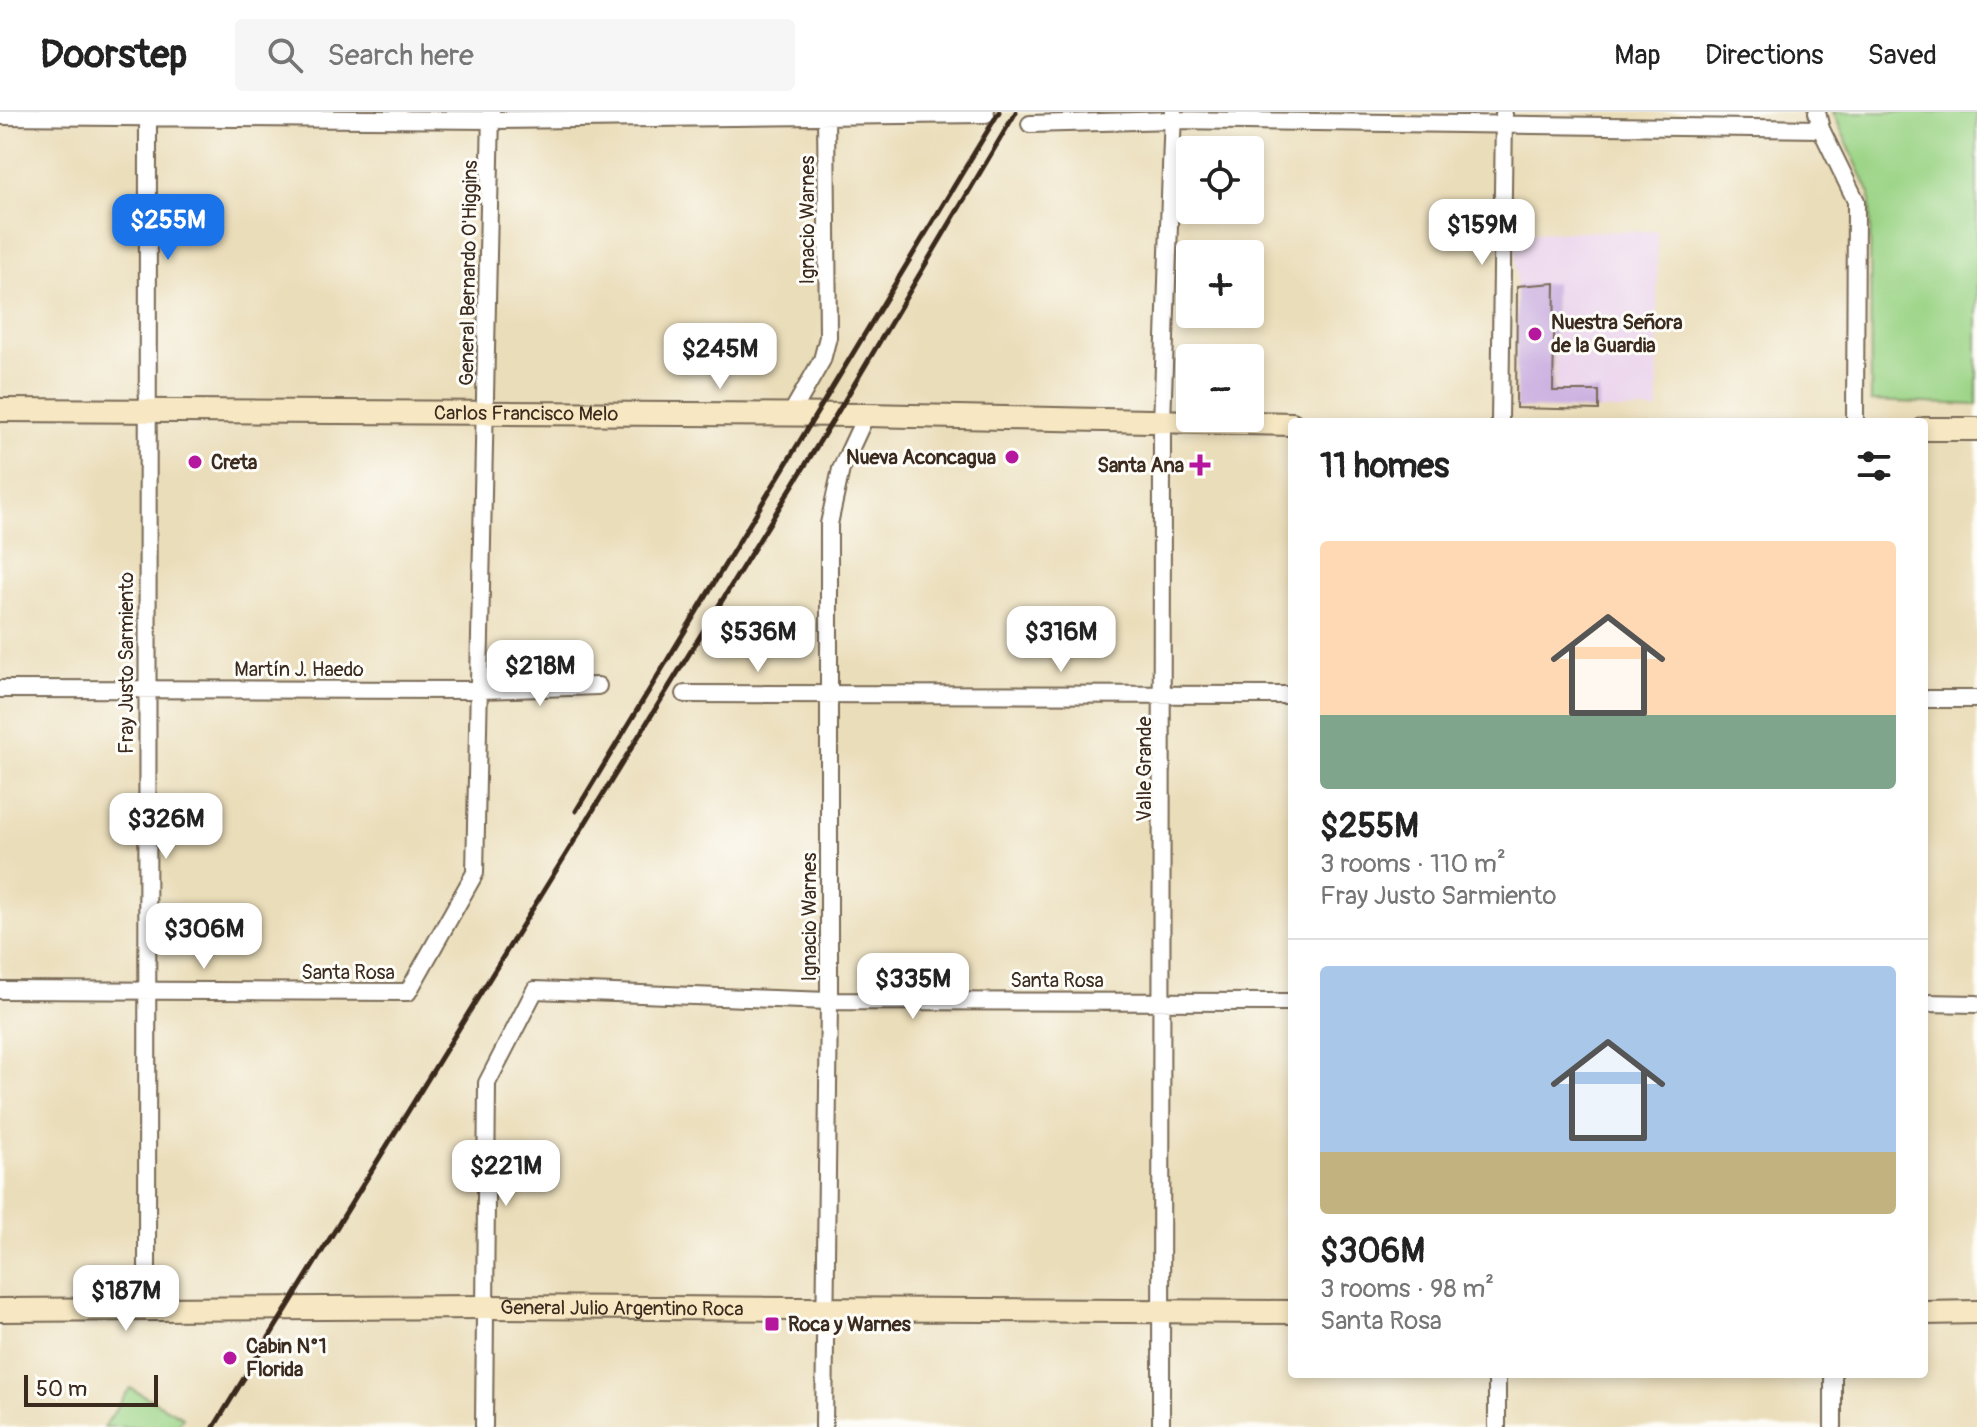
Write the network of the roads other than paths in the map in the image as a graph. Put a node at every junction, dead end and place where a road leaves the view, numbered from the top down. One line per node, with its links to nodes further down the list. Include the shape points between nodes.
1 (148, 114): 4 (street); 5 (street); 11 (street, Fray Justo Sarmiento)
2 (826, 114): 3 (street); 5 (street); 13 (street, Ignacio Warnes, via 828,337 822,360)
3 (986, 114)
4 (0, 116)
5 (491, 116): 12 (street, General Bernardo O'Higgins)
6 (1173, 116): 7 (street); 9 (street); 17 (street, Valle Grande)
7 (1504, 117): 8 (street); 15 (street)
8 (1819, 120): 16 (street, via 1856,201)
9 (1030, 124)
10 (0, 410): 11 (street, Carlos Francisco Melo)
11 (147, 411): 12 (street, Carlos Francisco Melo); 23 (street, Fray Justo Sarmiento)
12 (486, 414): 13 (street, Carlos Francisco Melo); 24 (street, General Bernardo O'Higgins)
13 (791, 414): 14 (street, Carlos Francisco Melo)
14 (866, 415): 17 (street, Carlos Francisco Melo); 27 (street, Ignacio Warnes, via 841,469 829,524)
15 (1500, 418)
16 (1855, 418)
17 (1162, 423): 18 (street, Carlos Francisco Melo); 26 (street, Valle Grande)
18 (1288, 424)
19 (1928, 429): 20 (street)
20 (1977, 429)
21 (598, 686): 24 (street, Martín J. Haedo)
22 (0, 689): 23 (street, Martín J. Haedo)
23 (146, 689): 24 (street, Martín J. Haedo); 32 (street, Fray Justo Sarmiento)
24 (481, 690): 33 (street, General Bernardo O'Higgins, via 475,873)
25 (685, 694): 27 (street)
26 (1164, 694): 27 (street); 28 (street); 34 (street, Valle Grande)
27 (830, 695): 35 (street, Ignacio Warnes)
28 (1288, 695)
29 (1928, 699): 30 (street)
30 (1977, 699)
31 (0, 990): 32 (street, Santa Rosa)
32 (145, 990): 33 (street, Santa Rosa); 41 (street, Fray Justo Sarmiento)
33 (408, 992)
34 (1164, 999): 35 (street, Santa Rosa); 36 (street, Santa Rosa); 43 (street, Valle Grande)
35 (829, 1001): 39 (street, Santa Rosa, via 535,990 487,1083); 42 (street, Ignacio Warnes)
36 (1288, 1002)
37 (1928, 1003): 38 (street)
38 (1977, 1004)
39 (486, 1307): 41 (street, General Julio Argentino Roca); 42 (street, General Julio Argentino Roca); 49 (street)
40 (0, 1310): 41 (street, General Julio Argentino Roca)
41 (147, 1310)
42 (824, 1310): 43 (street, General Julio Argentino Roca); 50 (street, Ignacio Warnes)
43 (1160, 1311): 44 (street, General Julio Argentino Roca); 51 (street, Valle Grande)
44 (1288, 1312)
45 (1977, 1312): 46 (street)
46 (1928, 1313)
47 (1497, 1378): 52 (street)
48 (1833, 1378): 53 (street)
49 (484, 1427)
50 (824, 1427)
51 (1161, 1427)
52 (1497, 1427)
53 (1833, 1427)

